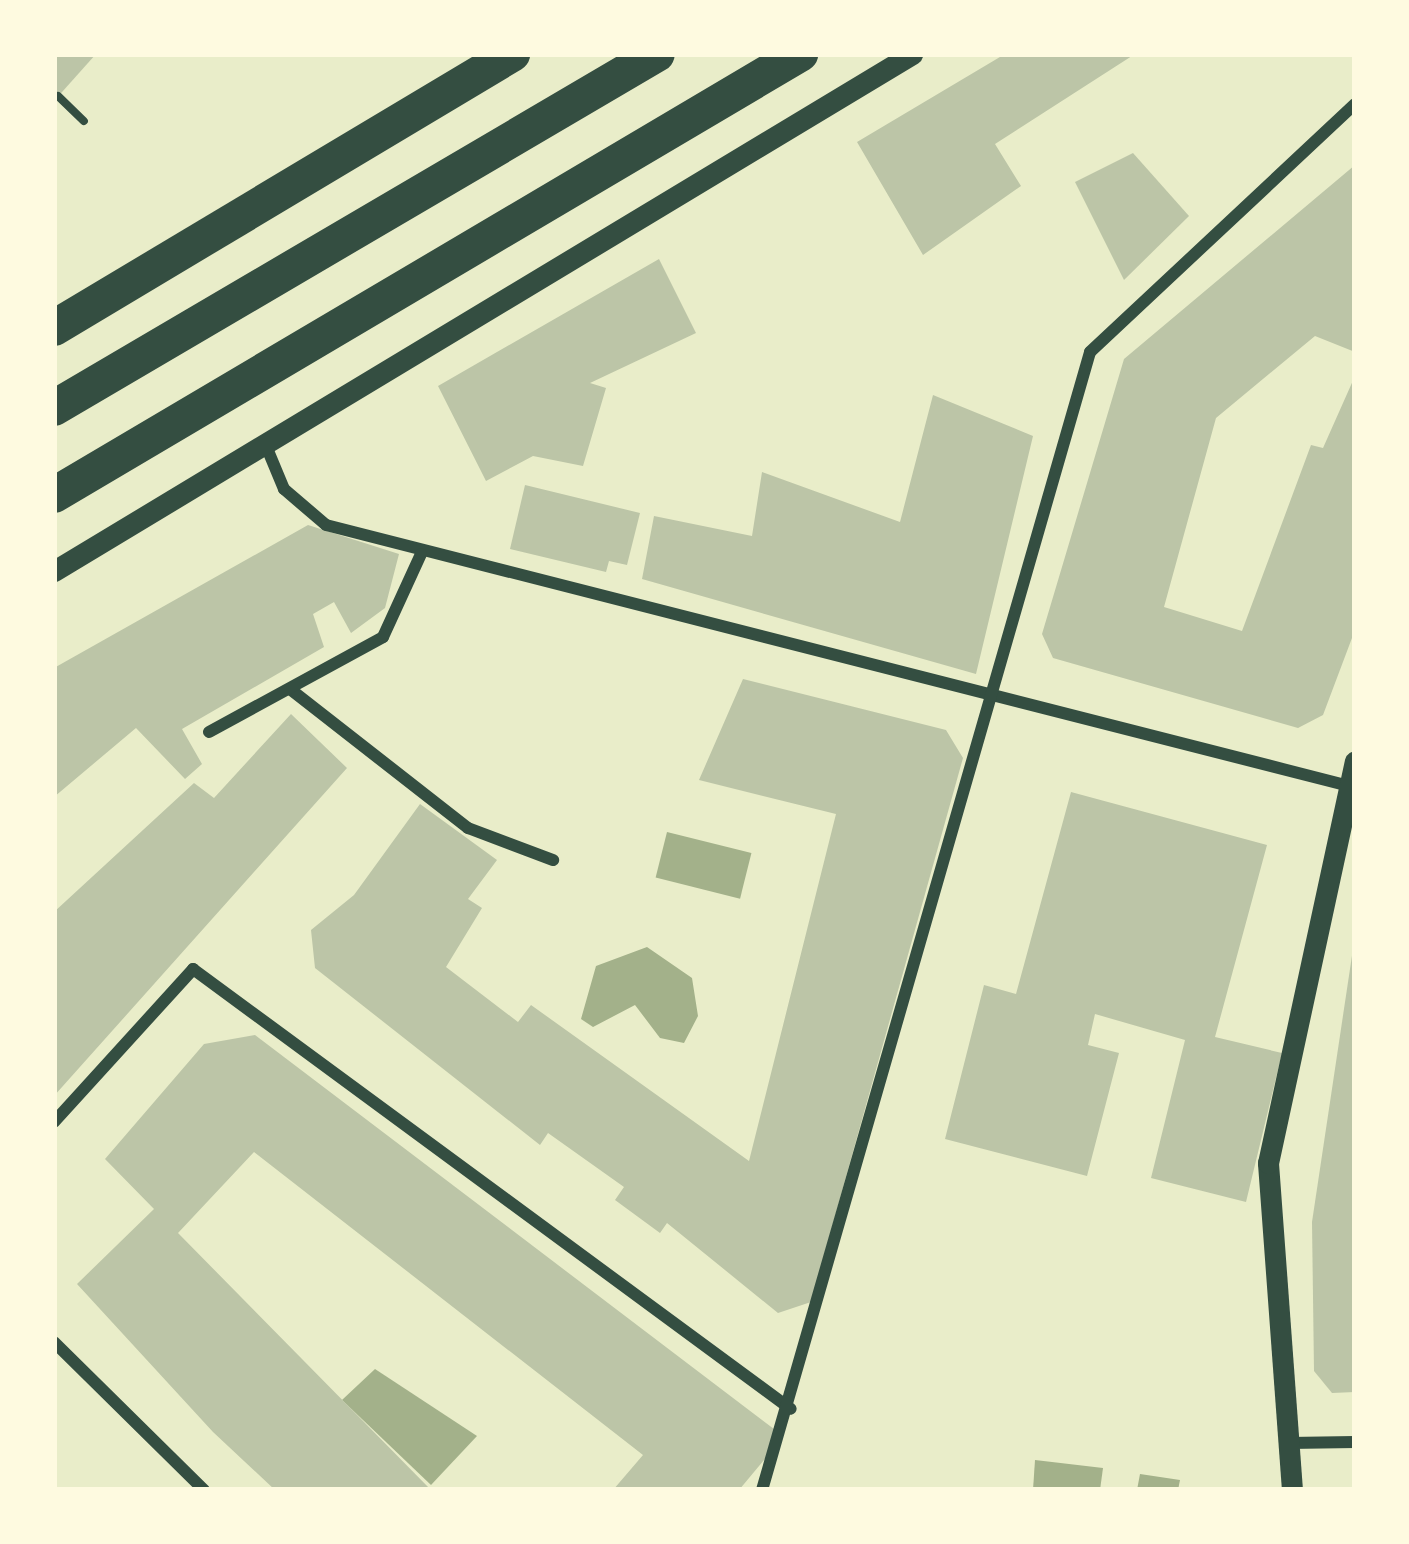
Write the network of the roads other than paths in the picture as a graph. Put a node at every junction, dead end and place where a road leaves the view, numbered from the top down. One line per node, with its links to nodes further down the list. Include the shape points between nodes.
1 (512, 54): 6 (highway)
2 (657, 54): 7 (highway)
3 (800, 54): 9 (highway)
4 (912, 54): 8 (street)
5 (1355, 104): 13 (street, via 1090,352)
6 (54, 328)
7 (54, 408)
8 (264, 440): 10 (street, via 284,489 326,525); 11 (street)
9 (54, 495)
10 (421, 554): 12 (street, via 382,637); 13 (street)
11 (54, 571)
12 (290, 688): 14 (street); 17 (street, via 468,828)
13 (989, 700): 16 (street); 20 (street)
14 (209, 732)
15 (1355, 761): 16 (street)
16 (1350, 786): 22 (street, via 1268,1162)
17 (553, 860)
18 (54, 1122): 20 (street, via 194,969)
19 (54, 1342): 23 (street)
20 (791, 1409): 24 (street)
21 (1355, 1442): 22 (street)
22 (1289, 1443): 25 (street)
23 (204, 1490)
24 (762, 1490)
25 (1292, 1490)

